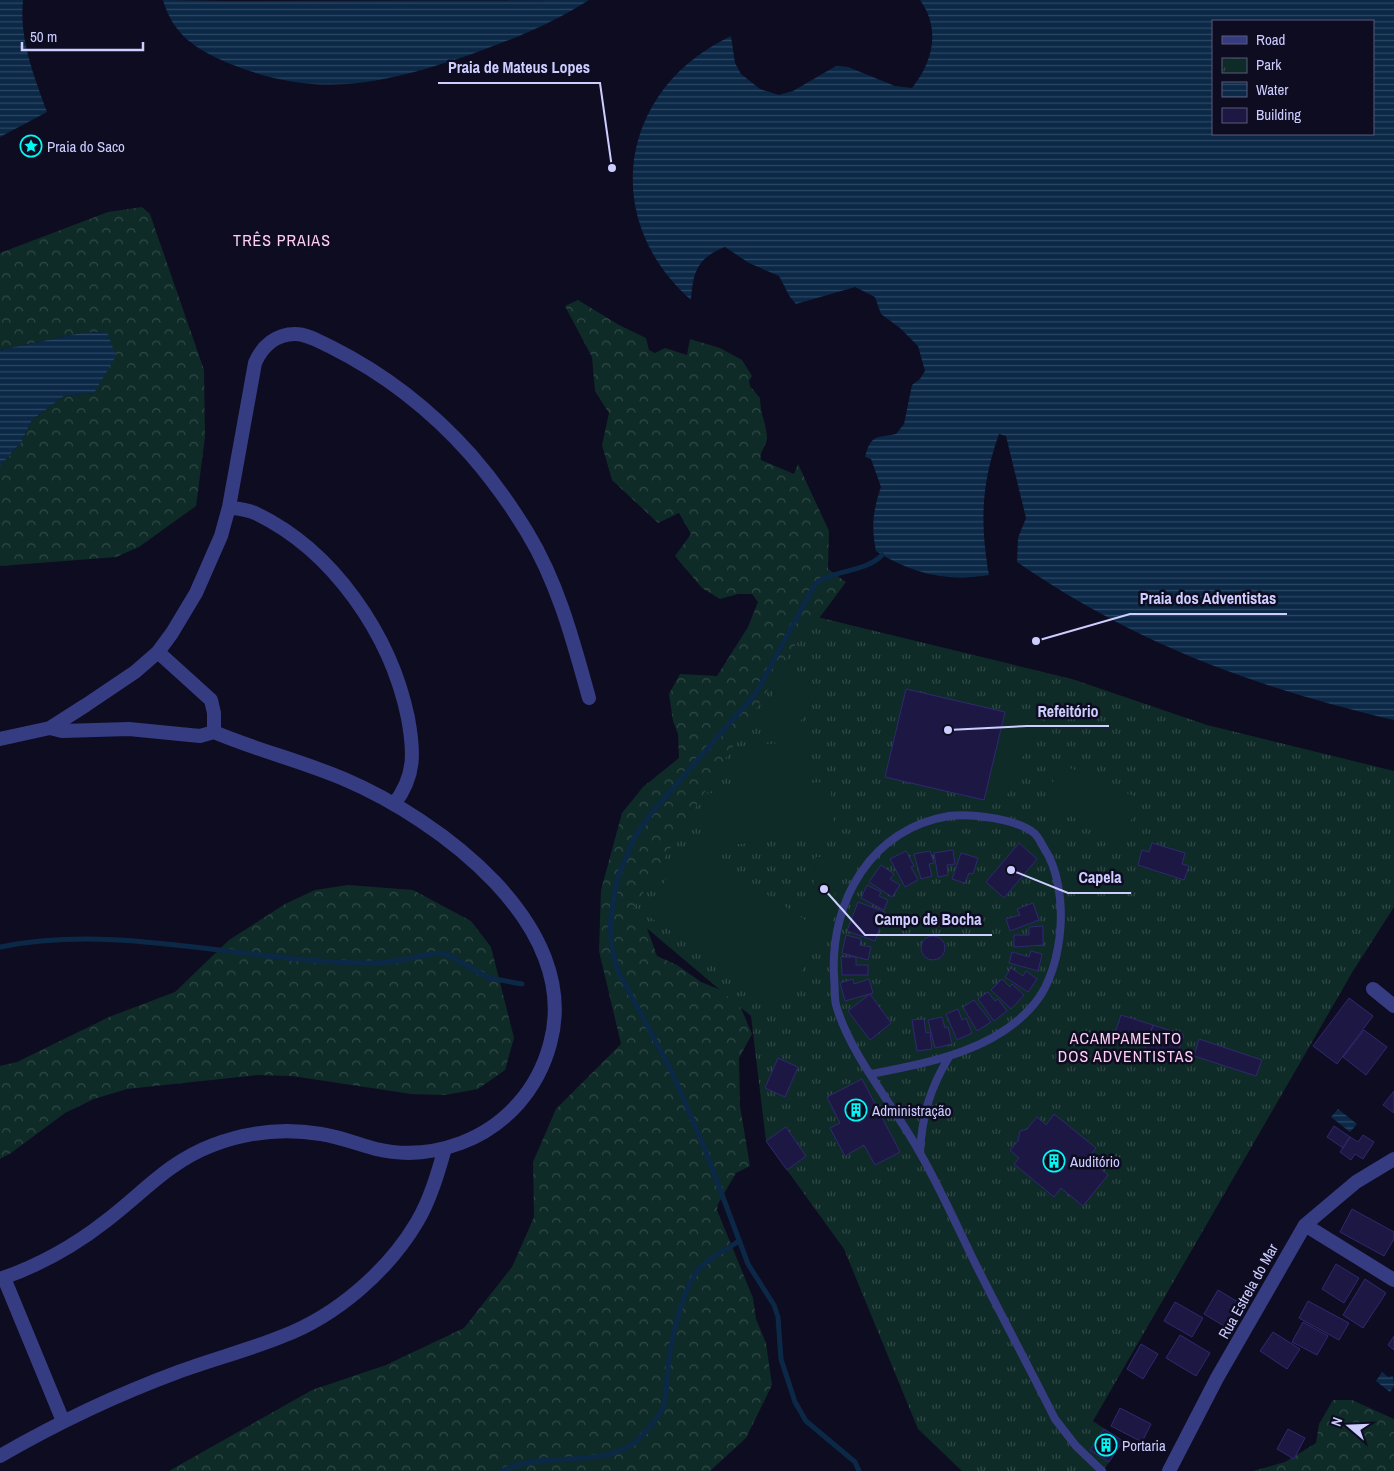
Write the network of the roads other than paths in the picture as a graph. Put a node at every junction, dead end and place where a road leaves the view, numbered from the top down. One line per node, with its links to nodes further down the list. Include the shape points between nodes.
1 (229, 507): 2 (street, via 221,536 196,593); 3 (street, via 255,363 263,348 276,338 296,334 344,354 398,388 448,430 510,505 528,533 557,593); 7 (street, via 254,512 319,559 354,599 380,640 399,685 413,743 411,775)
2 (158, 652): 4 (street, via 110,690); 5 (street, via 211,700)
3 (589, 698)
4 (50, 728): 5 (street, via 62,731 129,729 200,736); 6 (street)
5 (214, 732): 7 (street, via 342,778)
6 (0, 739)
7 (394, 804): 12 (street, via 465,855 508,898 536,936 553,985 552,1037 548,1054 532,1086 494,1125 479,1135)
8 (1373, 989): 9 (street)
9 (1394, 1006)
10 (949, 1057): 11 (lane); 11 (lane, via 1012,1025 1036,1002 1052,969 1061,930 1060,891 1050,857 1034,833 1005,820 977,815 949,816 886,843 865,866 848,895 837,927 833,961 836,1003 849,1037); 13 (lane, via 926,1102)
11 (871, 1074): 13 (lane)
12 (445, 1148): 16 (street, via 418,1152 390,1151 341,1138 299,1132 277,1132 214,1144 177,1162 83,1238); 18 (street, via 417,1222 383,1265 343,1302 283,1336 179,1371)
13 (920, 1152): 20 (lane, via 1055,1419 1076,1446)
14 (1394, 1159): 15 (street, Rua Estrela do Mar, via 1356,1182)
15 (1304, 1225): 17 (street); 21 (street, Rua Estrela do Mar)
16 (2, 1278): 18 (street)
17 (1394, 1280)
18 (63, 1421): 19 (street)
19 (0, 1456)
20 (1102, 1471)
21 (1169, 1471)

